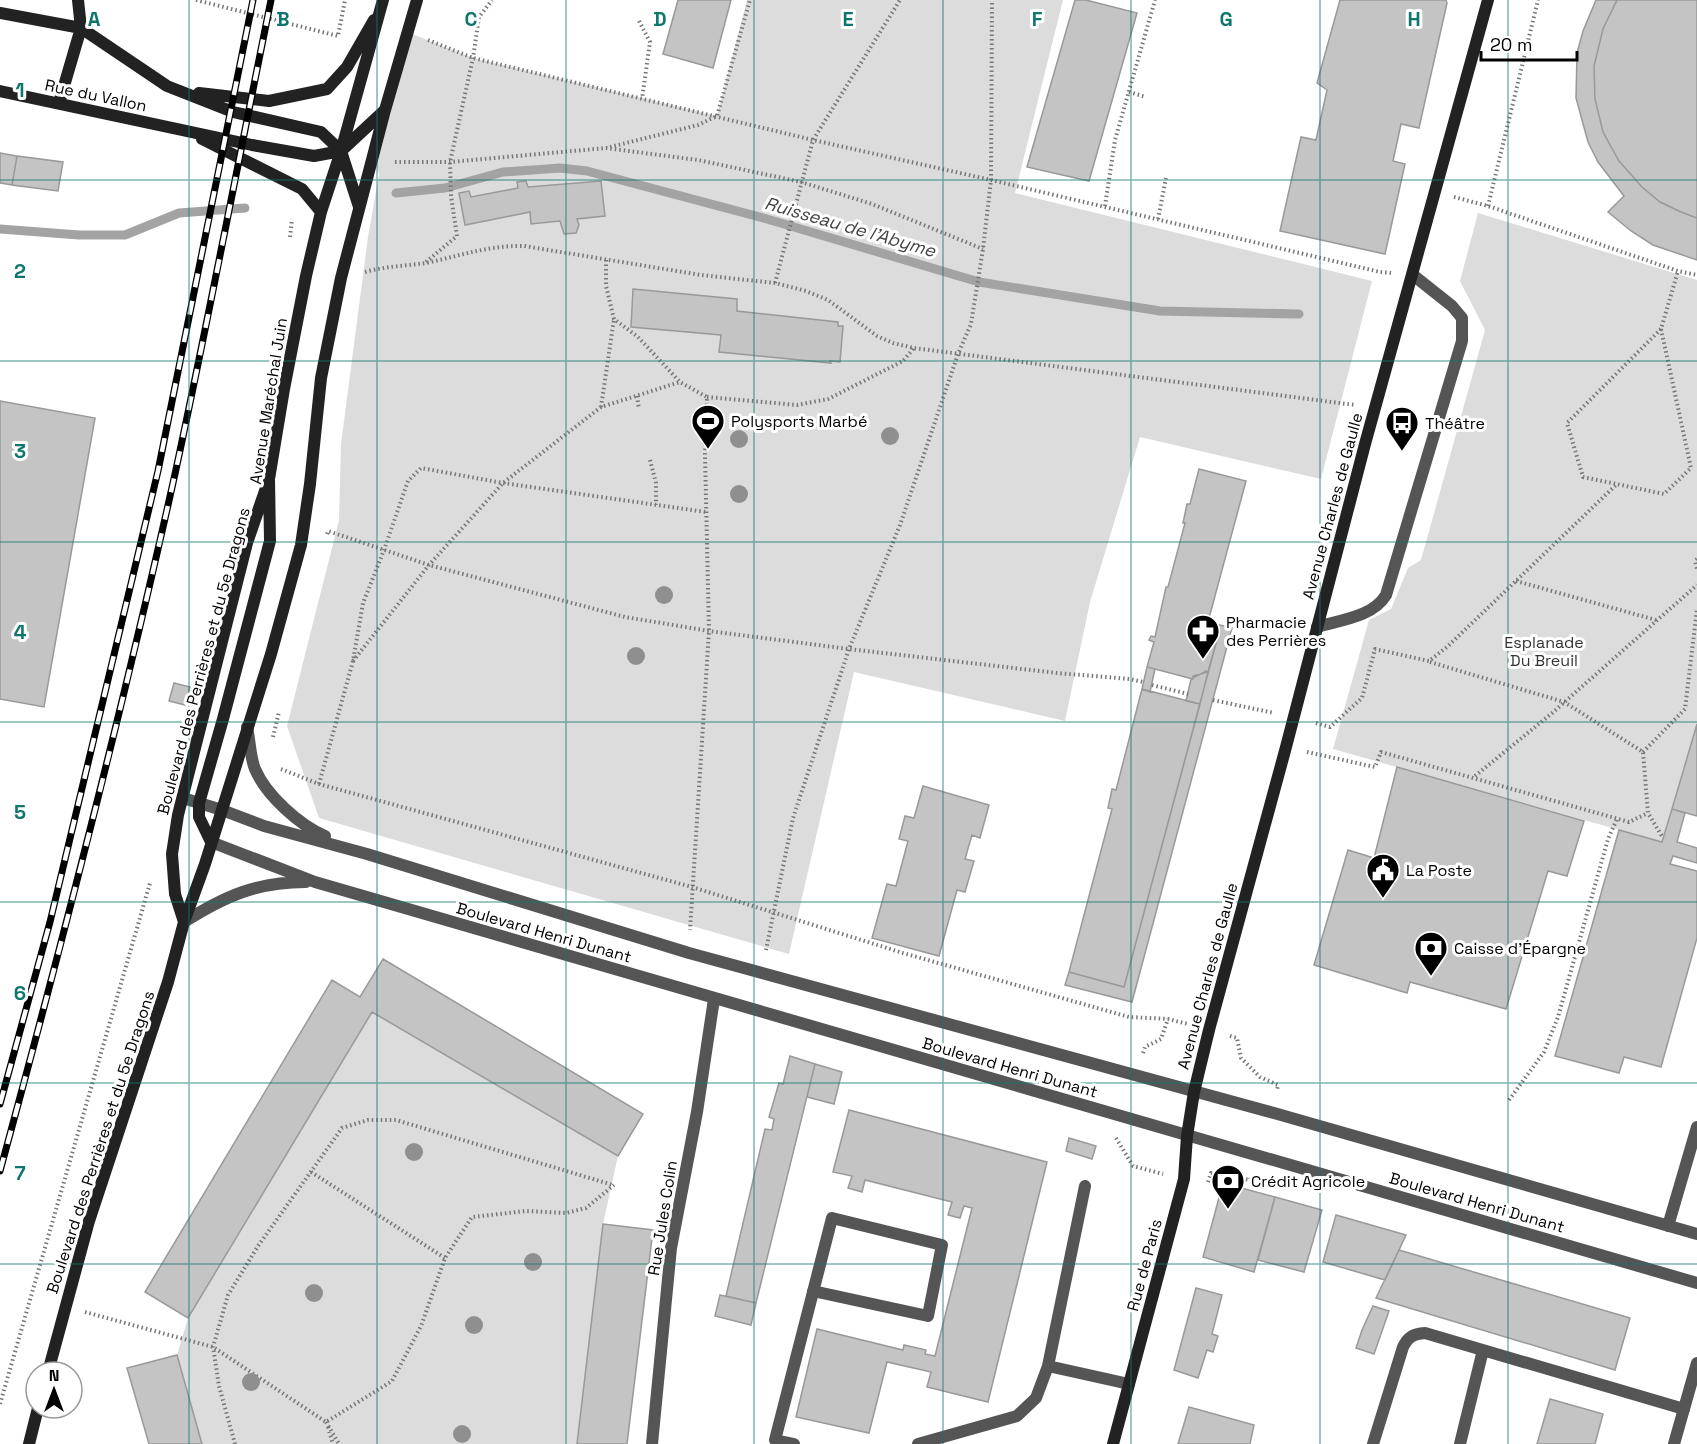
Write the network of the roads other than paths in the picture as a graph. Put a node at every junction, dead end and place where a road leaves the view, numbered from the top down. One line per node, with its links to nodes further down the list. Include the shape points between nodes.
1 (78, 0): 6 (street)
2 (417, 0): 10 (street)
3 (1488, 0): 15 (street, Avenue Charles de Gaulle)
4 (382, 4): 7 (street, Rue du Vallon, via 347,67 327,89 269,101); 12 (street, Avenue Maréchal Juin)
5 (0, 13): 6 (street, Rue du Vallon)
6 (81, 28): 7 (street, Rue du Vallon); 9 (street)
7 (166, 86): 12 (street, Rue du Vallon, via 233,112 321,132)
8 (0, 91): 9 (street, Rue du Vallon)
9 (58, 103): 11 (street, Rue du Vallon)
10 (385, 110): 12 (street); 13 (street)
11 (185, 131): 12 (street, Rue du Vallon, via 314,156); 14 (street, Rue du Vallon, via 302,189)
12 (341, 151): 13 (street); 14 (street, Avenue Maréchal Juin)
13 (359, 209): 18 (street, via 321,378 301,545 272,654)
14 (321, 212): 16 (street, Avenue Maréchal Juin, via 303,287)
15 (1413, 275): 17 (street, Avenue Charles de Gaulle); 17 (street, via 1462,318 1462,341 1386,595 1375,608)
16 (269, 479): 19 (street, Boulevard des Perrières et du 5e Dragons, via 247,543); 20 (street, Avenue Maréchal Juin, via 270,541)
17 (1317, 627): 27 (street, Avenue Charles de Gaulle)
18 (247, 727): 21 (street); 23 (street, Boulevard Henri Dunant, via 255,768 274,797 309,829)
19 (183, 798): 20 (street, Boulevard Henri Dunant); 25 (street, Boulevard des Perrières et du 5e Dragons, via 172,854 175,894)
20 (199, 803): 21 (street, Boulevard Henri Dunant); 22 (street, via 199,817)
21 (222, 810): 22 (street); 23 (street, Boulevard Henri Dunant, via 264,826)
22 (213, 837): 24 (street, Boulevard Henri Dunant); 25 (street, Boulevard des Perrières et du 5e Dragons)
23 (367, 854): 27 (street, Boulevard Henri Dunant, via 689,952)
24 (315, 882): 25 (street, Boulevard Henri Dunant, via 257,886 222,899); 26 (street, Boulevard Henri Dunant)
25 (184, 922): 36 (street, Boulevard des Perrières et du 5e Dragons, via 89,1221)
26 (714, 999): 29 (street, Boulevard Henri Dunant); 44 (street, Rue Jules Colin, via 671,1248)
27 (1194, 1092): 29 (street, Rue de Paris); 31 (street, Boulevard Henri Dunant)
28 (1697, 1127): 31 (street)
29 (1187, 1136): 33 (street, Boulevard Henri Dunant); 39 (street, Rue de Paris, via 1184,1179)
30 (1085, 1186): 38 (street)
31 (1668, 1226): 32 (street, Boulevard Henri Dunant)
32 (1697, 1234)
33 (1697, 1283)
34 (813, 1292): 34 (street, via 832,1218 942,1245 928,1316); 42 (street)
35 (1483, 1350): 40 (street); 48 (street, via 1425,1333 1407,1338); 49 (street)
36 (51, 1360)
37 (1697, 1363): 40 (street)
38 (1048, 1366): 39 (street); 46 (street, via 1036,1398 1017,1416)
39 (1129, 1384): 47 (street, Rue de Paris)
40 (1684, 1408): 50 (street)
41 (35, 1420): 43 (street)
42 (772, 1442): 45 (street)
43 (29, 1444)
44 (652, 1444)
45 (794, 1444)
46 (918, 1444)
47 (1113, 1444)
48 (1373, 1444)
49 (1460, 1444)
50 (1674, 1444)

